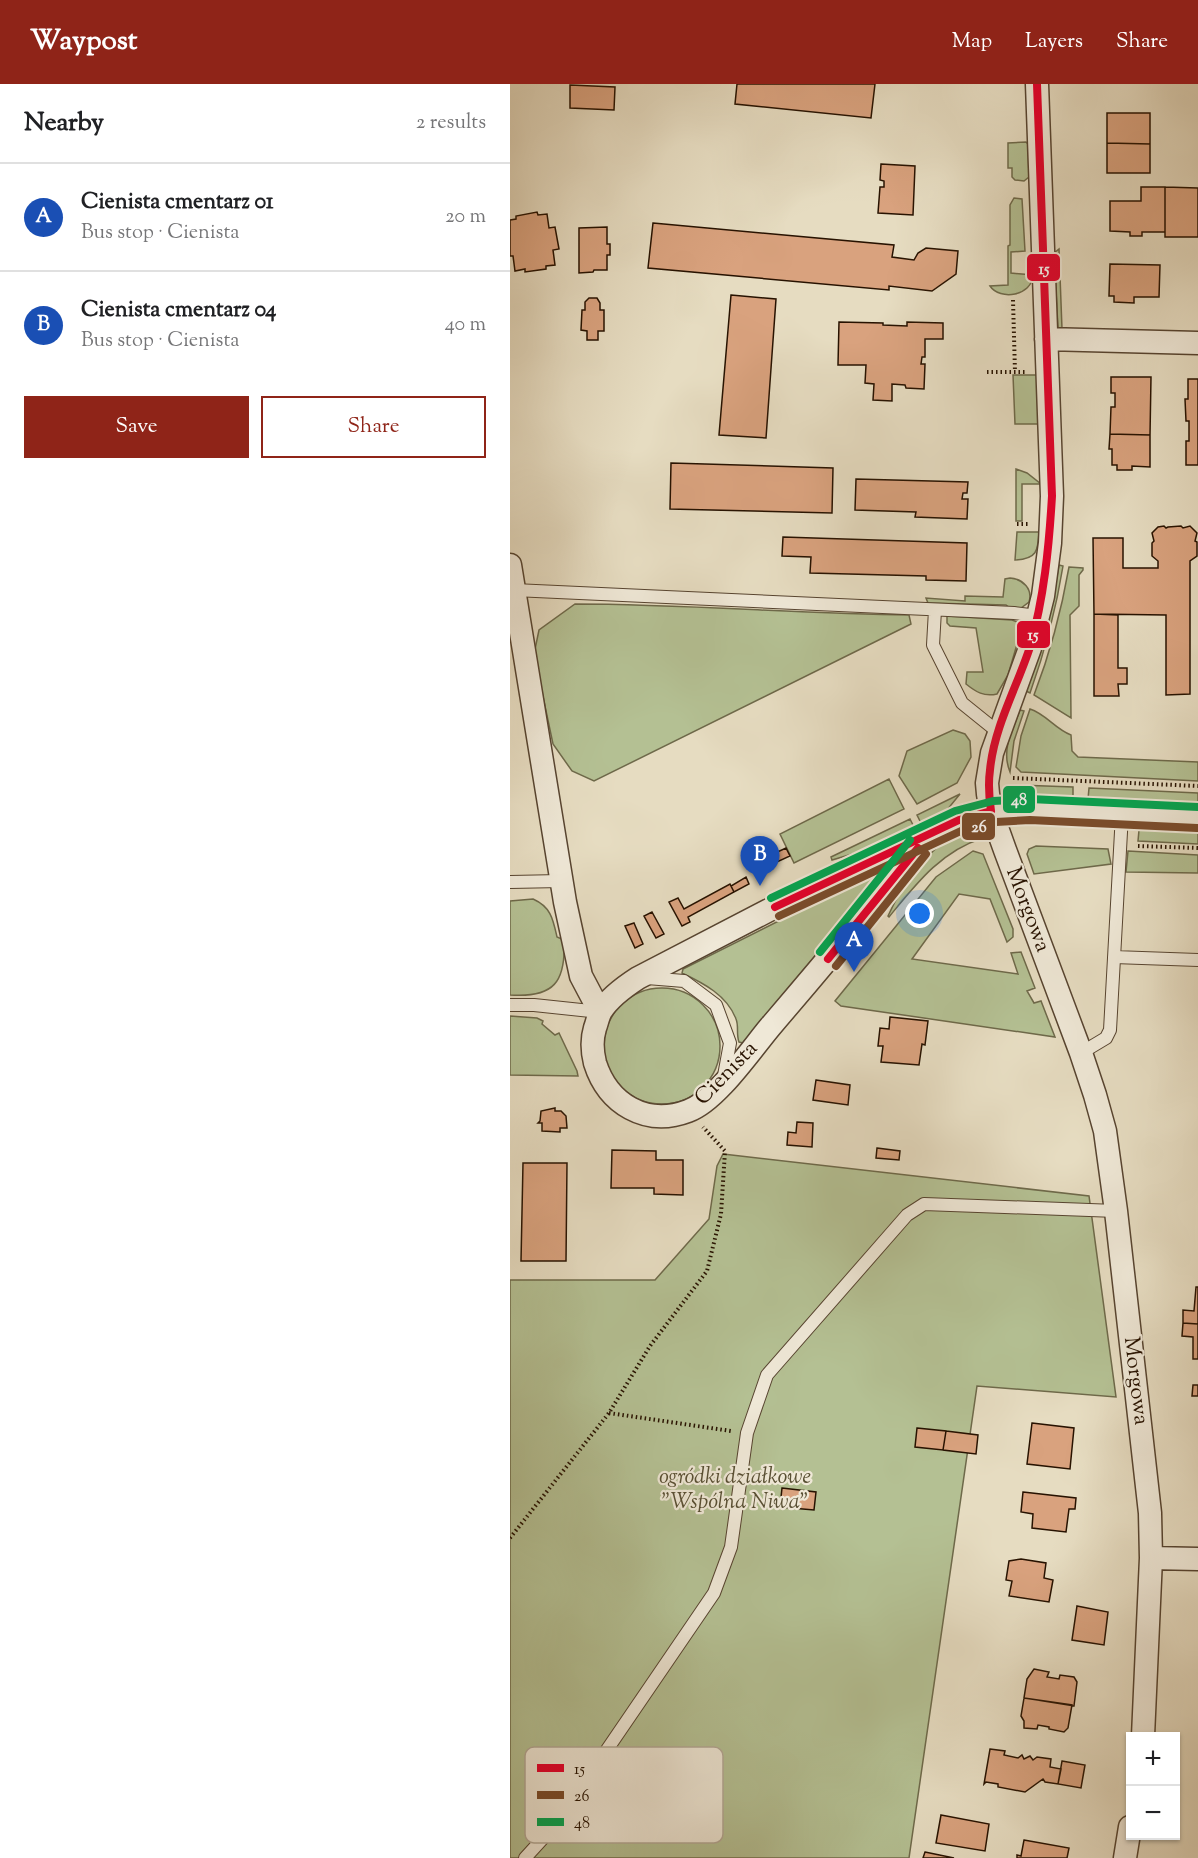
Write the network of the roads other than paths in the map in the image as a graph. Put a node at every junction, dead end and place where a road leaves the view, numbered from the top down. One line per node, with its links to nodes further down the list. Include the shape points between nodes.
1 (1037, 84): 2 (street, Morgowa)
2 (1046, 339): 3 (street); 7 (street, Morgowa, via 1052,506)
3 (1198, 343)
4 (510, 565): 5 (street)
5 (514, 590): 6 (lane); 13 (street)
6 (935, 610): 7 (lane); 8 (lane, via 933,645 962,703)
7 (1038, 616): 8 (street, Morgowa)
8 (998, 732): 9 (street, Morgowa, via 987,783)
9 (991, 811): 10 (street, Cienista); 12 (street, Cienista); 20 (street, Morgowa)
10 (1122, 814): 11 (street, Cienista); 15 (lane)
11 (1198, 818)
12 (929, 834): 17 (street, Cienista); 21 (street, Cienista)
13 (561, 881): 14 (lane); 19 (street, via 581,976)
14 (510, 882)
15 (1114, 957): 16 (lane); 20 (lane, via 1108,1035)
16 (1198, 960)
17 (638, 978): 19 (street, Cienista); 21 (lane, via 684,981 716,1005 730,1042)
18 (510, 1005): 19 (lane)
19 (600, 1012): 21 (street, Cienista, via 592,1038 600,1078 615,1098 630,1108 647,1114 674,1115 701,1104)
20 (1081, 1053): 22 (street, Morgowa, via 1105,1131)
21 (722, 1085)
22 (1116, 1211): 23 (street, Morgowa, via 1146,1465); 26 (lane, via 924,1204 907,1215 767,1375 747,1433 731,1548 714,1593)
23 (1151, 1558): 24 (street); 25 (street, Morgowa)
24 (1198, 1559)
25 (1143, 1732)
26 (608, 1747)
27 (1128, 1840): 30 (street)
28 (538, 1843): 29 (lane)
29 (525, 1858)
30 (1125, 1858)

